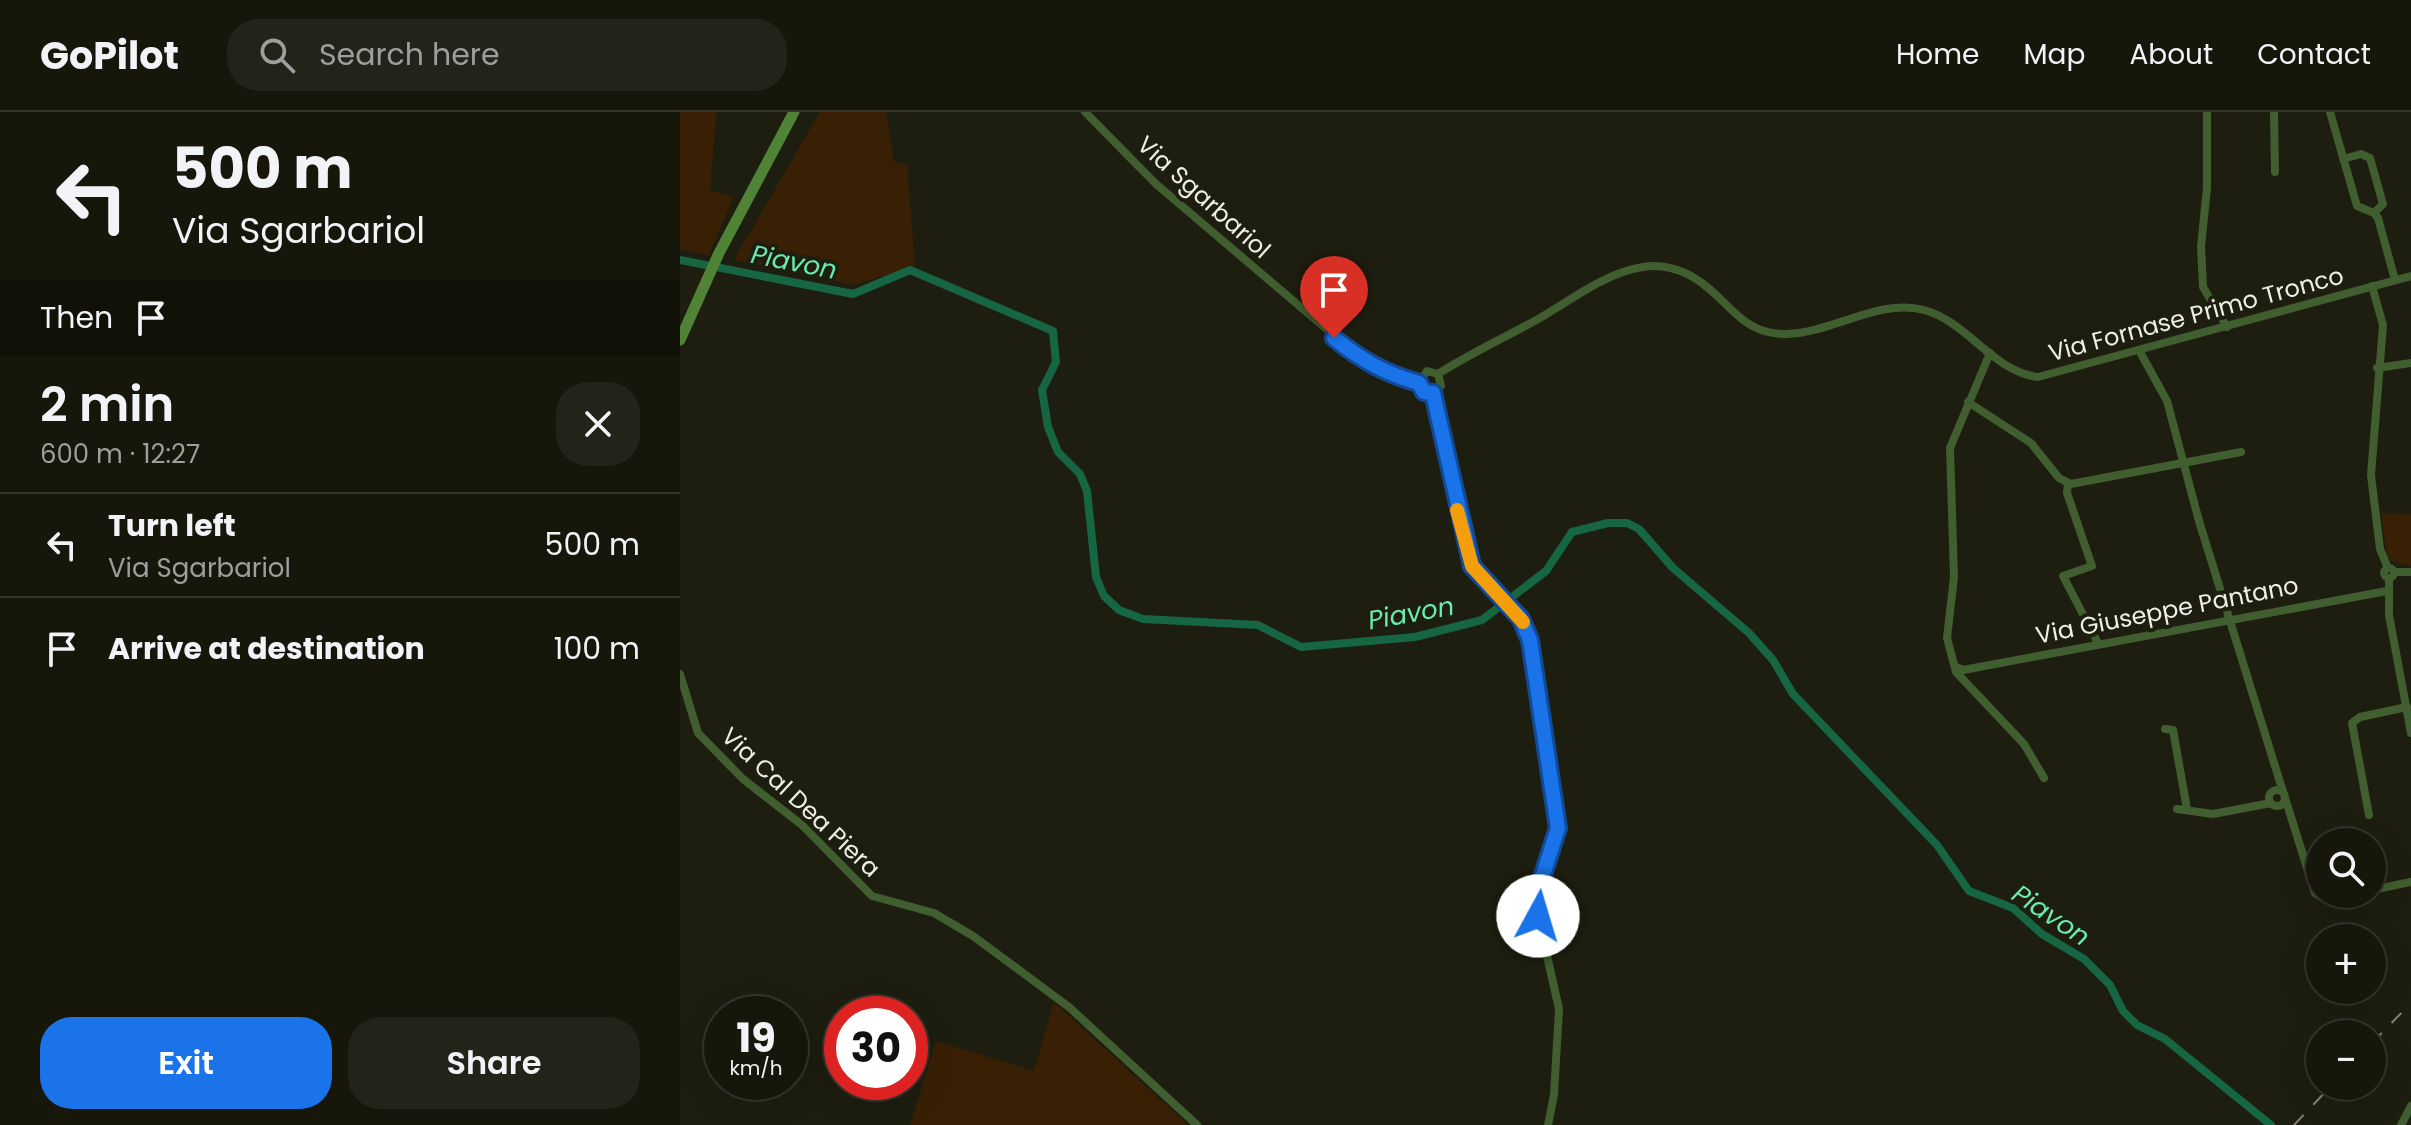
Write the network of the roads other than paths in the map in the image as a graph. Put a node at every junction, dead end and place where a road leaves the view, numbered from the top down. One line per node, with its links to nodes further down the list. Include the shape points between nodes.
1 (794, 112): 13 (main road, via 719,253)
2 (1085, 112): 19 (street, Via Sgarbariol, via 1156,184 1349,350 1389,374)
3 (2207, 112): 12 (street, via 2203,287)
4 (2274, 112): 7 (street)
5 (2330, 112): 6 (street)
6 (2343, 159): 8 (street, via 2357,206); 8 (street, via 2361,154 2370,158 2383,204)
7 (2275, 172)
8 (2374, 213): 10 (street)
9 (2411, 276): 10 (street, Via Fornase Primo Tronco)
10 (2395, 280): 11 (street, Via Fornase Primo Tronco)
11 (2372, 286): 12 (street, Via Fornase Primo Tronco); 17 (street, via 2383,325)
12 (2227, 327): 14 (street, Via Fornase Primo Tronco)
13 (680, 340)
14 (2140, 352): 15 (street, Via Fornase Primo Tronco, via 2038,377 2017,372); 23 (street, via 2167,401)
15 (1990, 353): 18 (street, Via Fornase Primo Tronco, via 1952,322 1908,307 1801,332 1767,332 1735,317 1693,277 1661,266 1643,267 1595,287); 21 (street)
16 (2411, 363): 17 (street)
17 (2377, 368): 26 (street, via 2371,475 2380,549)
18 (1438, 374): 19 (street, via 1424,373); 20 (street, via 1441,386)
19 (1419, 383): 20 (street, Via Sgarbariol, via 1424,392)
20 (1433, 393): 43 (street, via 1467,552 1477,574 1521,619 1530,640 1558,828 1541,881 1538,916 1559,1009)
21 (1968, 402): 24 (street, via 2031,443); 30 (street, via 1949,460 1954,577 1947,638)
22 (2241, 452): 23 (street)
23 (2185, 466): 24 (street); 28 (street)
24 (2068, 483): 29 (street, via 2092,566 2063,576)
25 (2411, 572): 26 (street)
26 (2390, 573): 27 (street)
27 (2387, 591): 28 (street, Via Giuseppe Pantano); 32 (street)
28 (2230, 618): 29 (street, Via Giuseppe Pantano); 36 (street, via 2277,776)
29 (2098, 643): 30 (street, Via Giuseppe Pantano, via 1963,670)
30 (1956, 667): 35 (street, via 2024,744)
31 (680, 674): 42 (street, Via Cal Dea Piera, via 698,733 872,896 934,913 973,936 1069,1007)
32 (2407, 707): 34 (street); 37 (street, via 2352,723)
33 (2165, 729): 36 (street, via 2173,730 2182,809 2213,814)
34 (2411, 733)
35 (2044, 778)
36 (2277, 798): 38 (street, via 2289,814)
37 (2369, 815)
38 (2306, 866)
39 (2411, 882): 40 (street)
40 (2386, 887)
41 (2411, 1106): 44 (street)
42 (1197, 1125)
43 (1548, 1125)
44 (2401, 1125)

